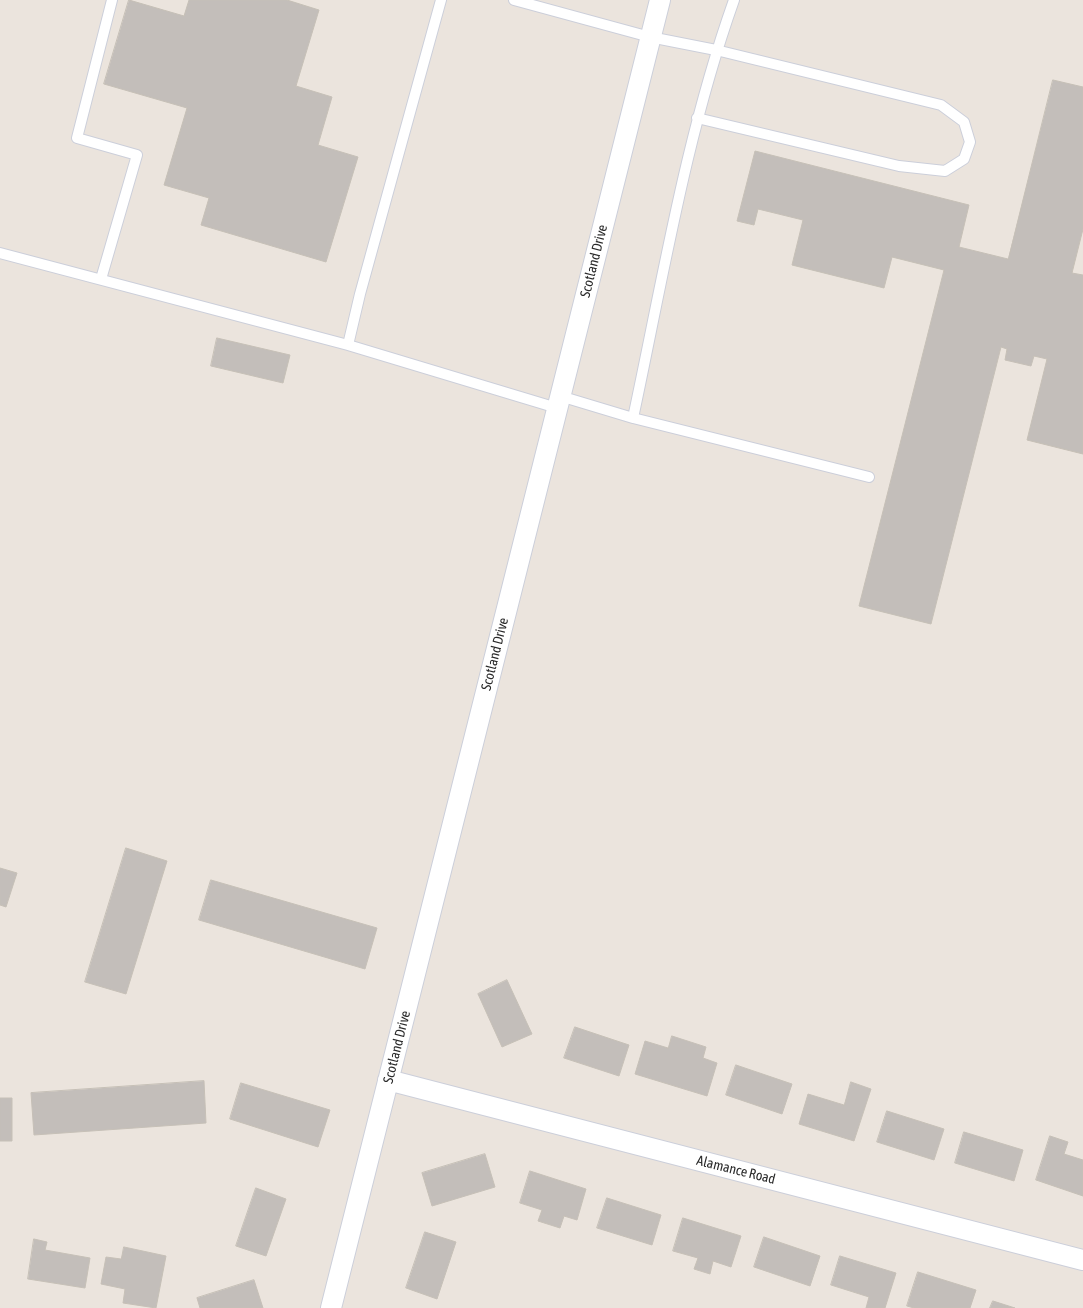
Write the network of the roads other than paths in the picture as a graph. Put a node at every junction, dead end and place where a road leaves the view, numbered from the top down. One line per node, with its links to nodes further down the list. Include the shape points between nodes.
1 (112, 0): 10 (lane, via 77,138 137,155)
2 (441, 0): 11 (lane)
3 (514, 0): 6 (lane)
4 (660, 0): 6 (street, Scotland Drive)
5 (734, 0): 7 (lane)
6 (650, 37): 7 (lane); 12 (street, Scotland Drive)
7 (716, 50): 8 (lane); 8 (lane, via 940,105 964,122 970,142 964,159 945,171 899,166)
8 (697, 118): 13 (lane)
9 (0, 253): 10 (lane)
10 (102, 279): 11 (lane)
11 (348, 345): 12 (lane)
12 (559, 402): 13 (lane); 15 (street, Scotland Drive)
13 (633, 418): 14 (lane)
14 (869, 477)
15 (388, 1080): 16 (street, Alamance Road); 17 (street, Scotland Drive)
16 (1083, 1260)
17 (331, 1308)

